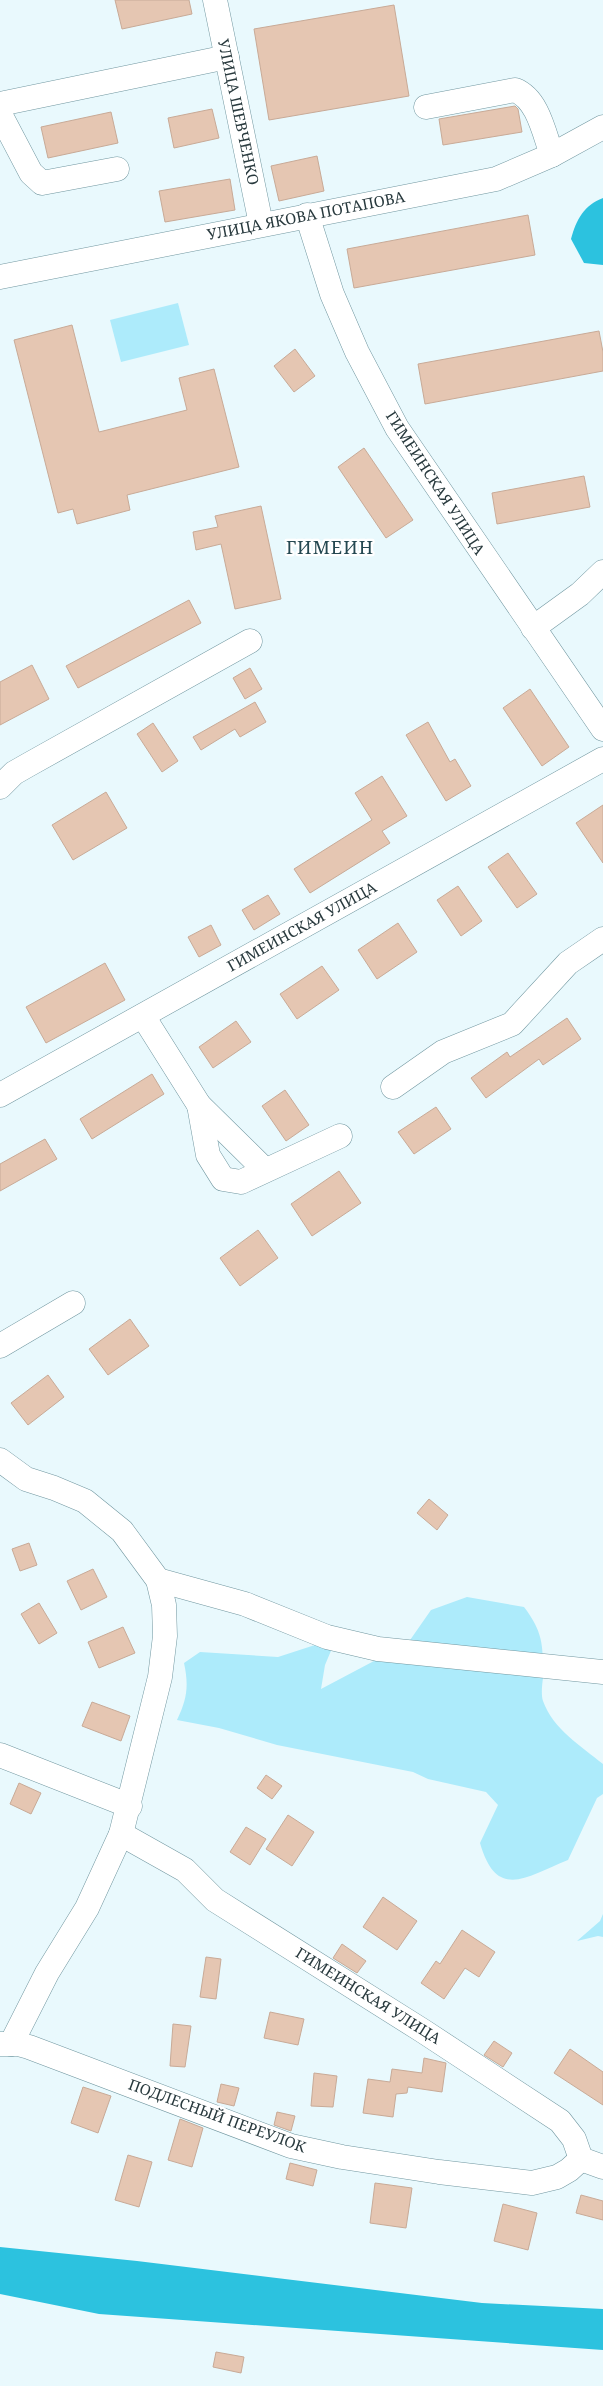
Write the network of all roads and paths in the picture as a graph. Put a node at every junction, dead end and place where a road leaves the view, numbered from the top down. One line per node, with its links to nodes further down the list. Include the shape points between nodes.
1 (215, 0): 2 (street, УЛИЦА ШЕВЧЕНКО)
2 (227, 57): 3 (street); 10 (street, УЛИЦА ШЕВЧЕНКО)
3 (0, 104)
4 (426, 107): 7 (street, via 515,90 526,94)
5 (0, 114): 8 (street, via 30,174 42,183)
6 (603, 128): 7 (street, УЛИЦА ЯКОВА ПОТАПОВА)
7 (552, 155): 9 (street, УЛИЦА ЯКОВА ПОТАПОВА, via 496,179)
8 (117, 169)
9 (307, 215): 10 (street, УЛИЦА ЯКОВА ПОТАПОВА); 13 (street, ГИМЕИНСКАЯ УЛИЦА, via 332,294 357,352 397,428)
10 (261, 224): 11 (street, УЛИЦА ЯКОВА ПОТАПОВА)
11 (0, 276)
12 (603, 572): 13 (street, via 580,594)
13 (533, 628): 15 (street, ГИМЕИНСКАЯ УЛИЦА)
14 (250, 641): 17 (street, via 28,765)
15 (603, 729)
16 (603, 759): 19 (street, ГИМЕИНСКАЯ УЛИЦА)
17 (0, 787)
18 (603, 938): 20 (street, via 568,963 512,1024 443,1052)
19 (142, 1016): 21 (street, ГИМЕИНСКАЯ УЛИЦА); 22 (street)
20 (393, 1087)
21 (0, 1095)
22 (199, 1105): 24 (street); 24 (street, via 208,1155 222,1179 242,1182)
23 (340, 1136): 24 (street)
24 (265, 1170)
25 (73, 1303): 26 (street)
26 (0, 1346)
27 (0, 1460): 28 (street, via 26,1479 85,1501 122,1531)
28 (158, 1580): 29 (street, via 245,1604 327,1636 378,1649); 31 (street, via 164,1604 160,1677)
29 (603, 1672)
30 (0, 1755): 31 (street)
31 (130, 1806): 32 (street)
32 (121, 1834): 33 (street, via 87,1908); 34 (street, ГИМЕИНСКАЯ УЛИЦА, via 185,1870 215,1900 560,2122 574,2139)
33 (5, 2044): 34 (street, ПОДЛЕСНЫЙ ПЕРЕУЛОК, via 29,2047 291,2146 342,2157 532,2183 557,2177)
34 (581, 2159): 35 (street)
35 (603, 2167)

